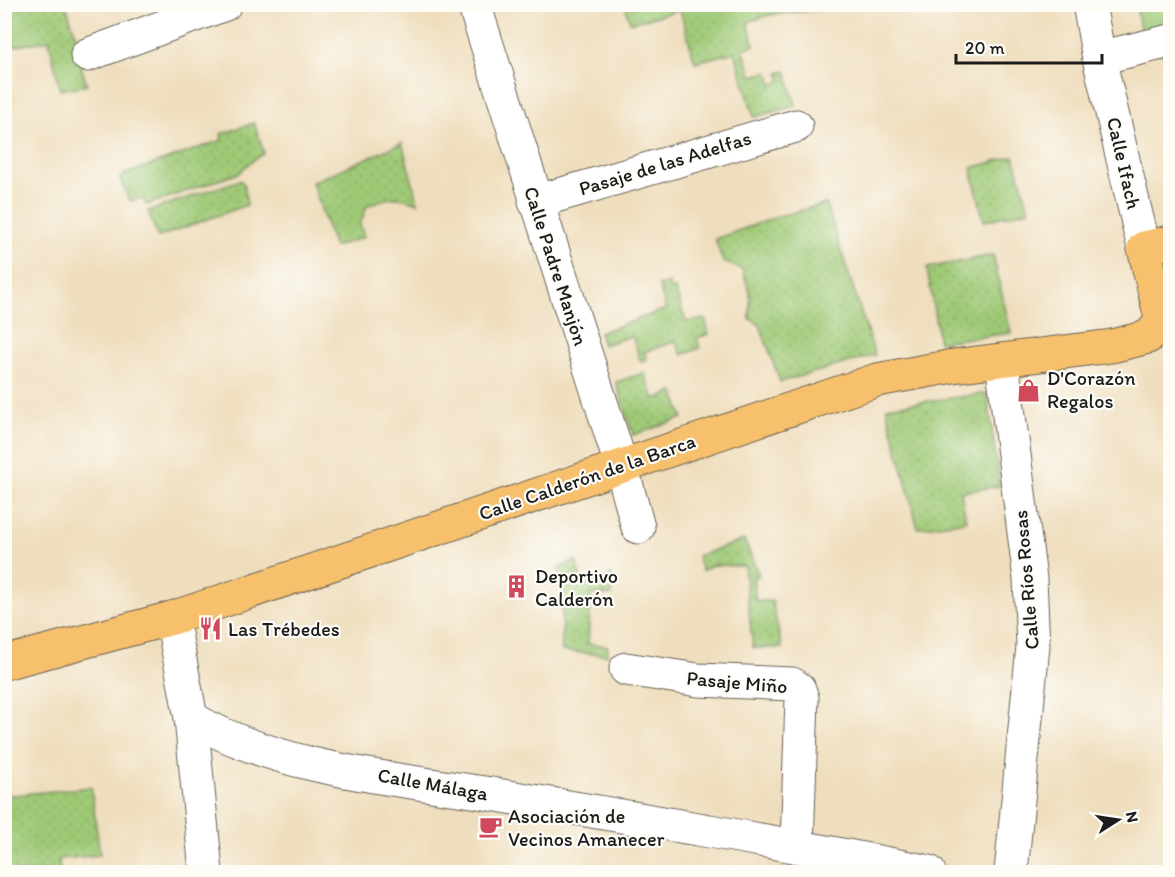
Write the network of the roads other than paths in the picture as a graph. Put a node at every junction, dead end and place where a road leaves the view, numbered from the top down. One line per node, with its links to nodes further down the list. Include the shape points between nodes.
1 (225, 4): 5 (street)
2 (474, 4): 8 (street, Calle Padre Manjón)
3 (1089, 4): 6 (street, Calle Ifach)
4 (1170, 41): 6 (street)
5 (87, 55)
6 (1099, 58): 9 (street, Calle Ifach)
7 (796, 126): 8 (street, Pasaje de las Adelfas)
8 (536, 202): 12 (street, Calle Padre Manjón)
9 (1157, 245): 10 (main road, Calle Ifach)
10 (1166, 320): 11 (main road, Calle Calderón de la Barca, via 1148,337 1134,342)
11 (1002, 361): 12 (main road, Calle Calderón de la Barca, via 877,380); 21 (street, Calle Ríos Rosas, via 1030,579 1033,646)
12 (621, 465): 13 (street, Calle Padre Manjón); 14 (main road, Calle Calderón de la Barca)
13 (638, 527)
14 (172, 618): 15 (main road, Calle Calderón de la Barca); 17 (street)
15 (4, 663)
16 (626, 669): 18 (street, Pasaje Miño, via 698,680 792,684 799,689 802,698)
17 (191, 718): 18 (street, Calle Málaga, via 242,744 348,770); 19 (street)
18 (797, 846): 20 (street, Calle Málaga)
19 (206, 873)
20 (929, 873)
21 (1011, 873)

